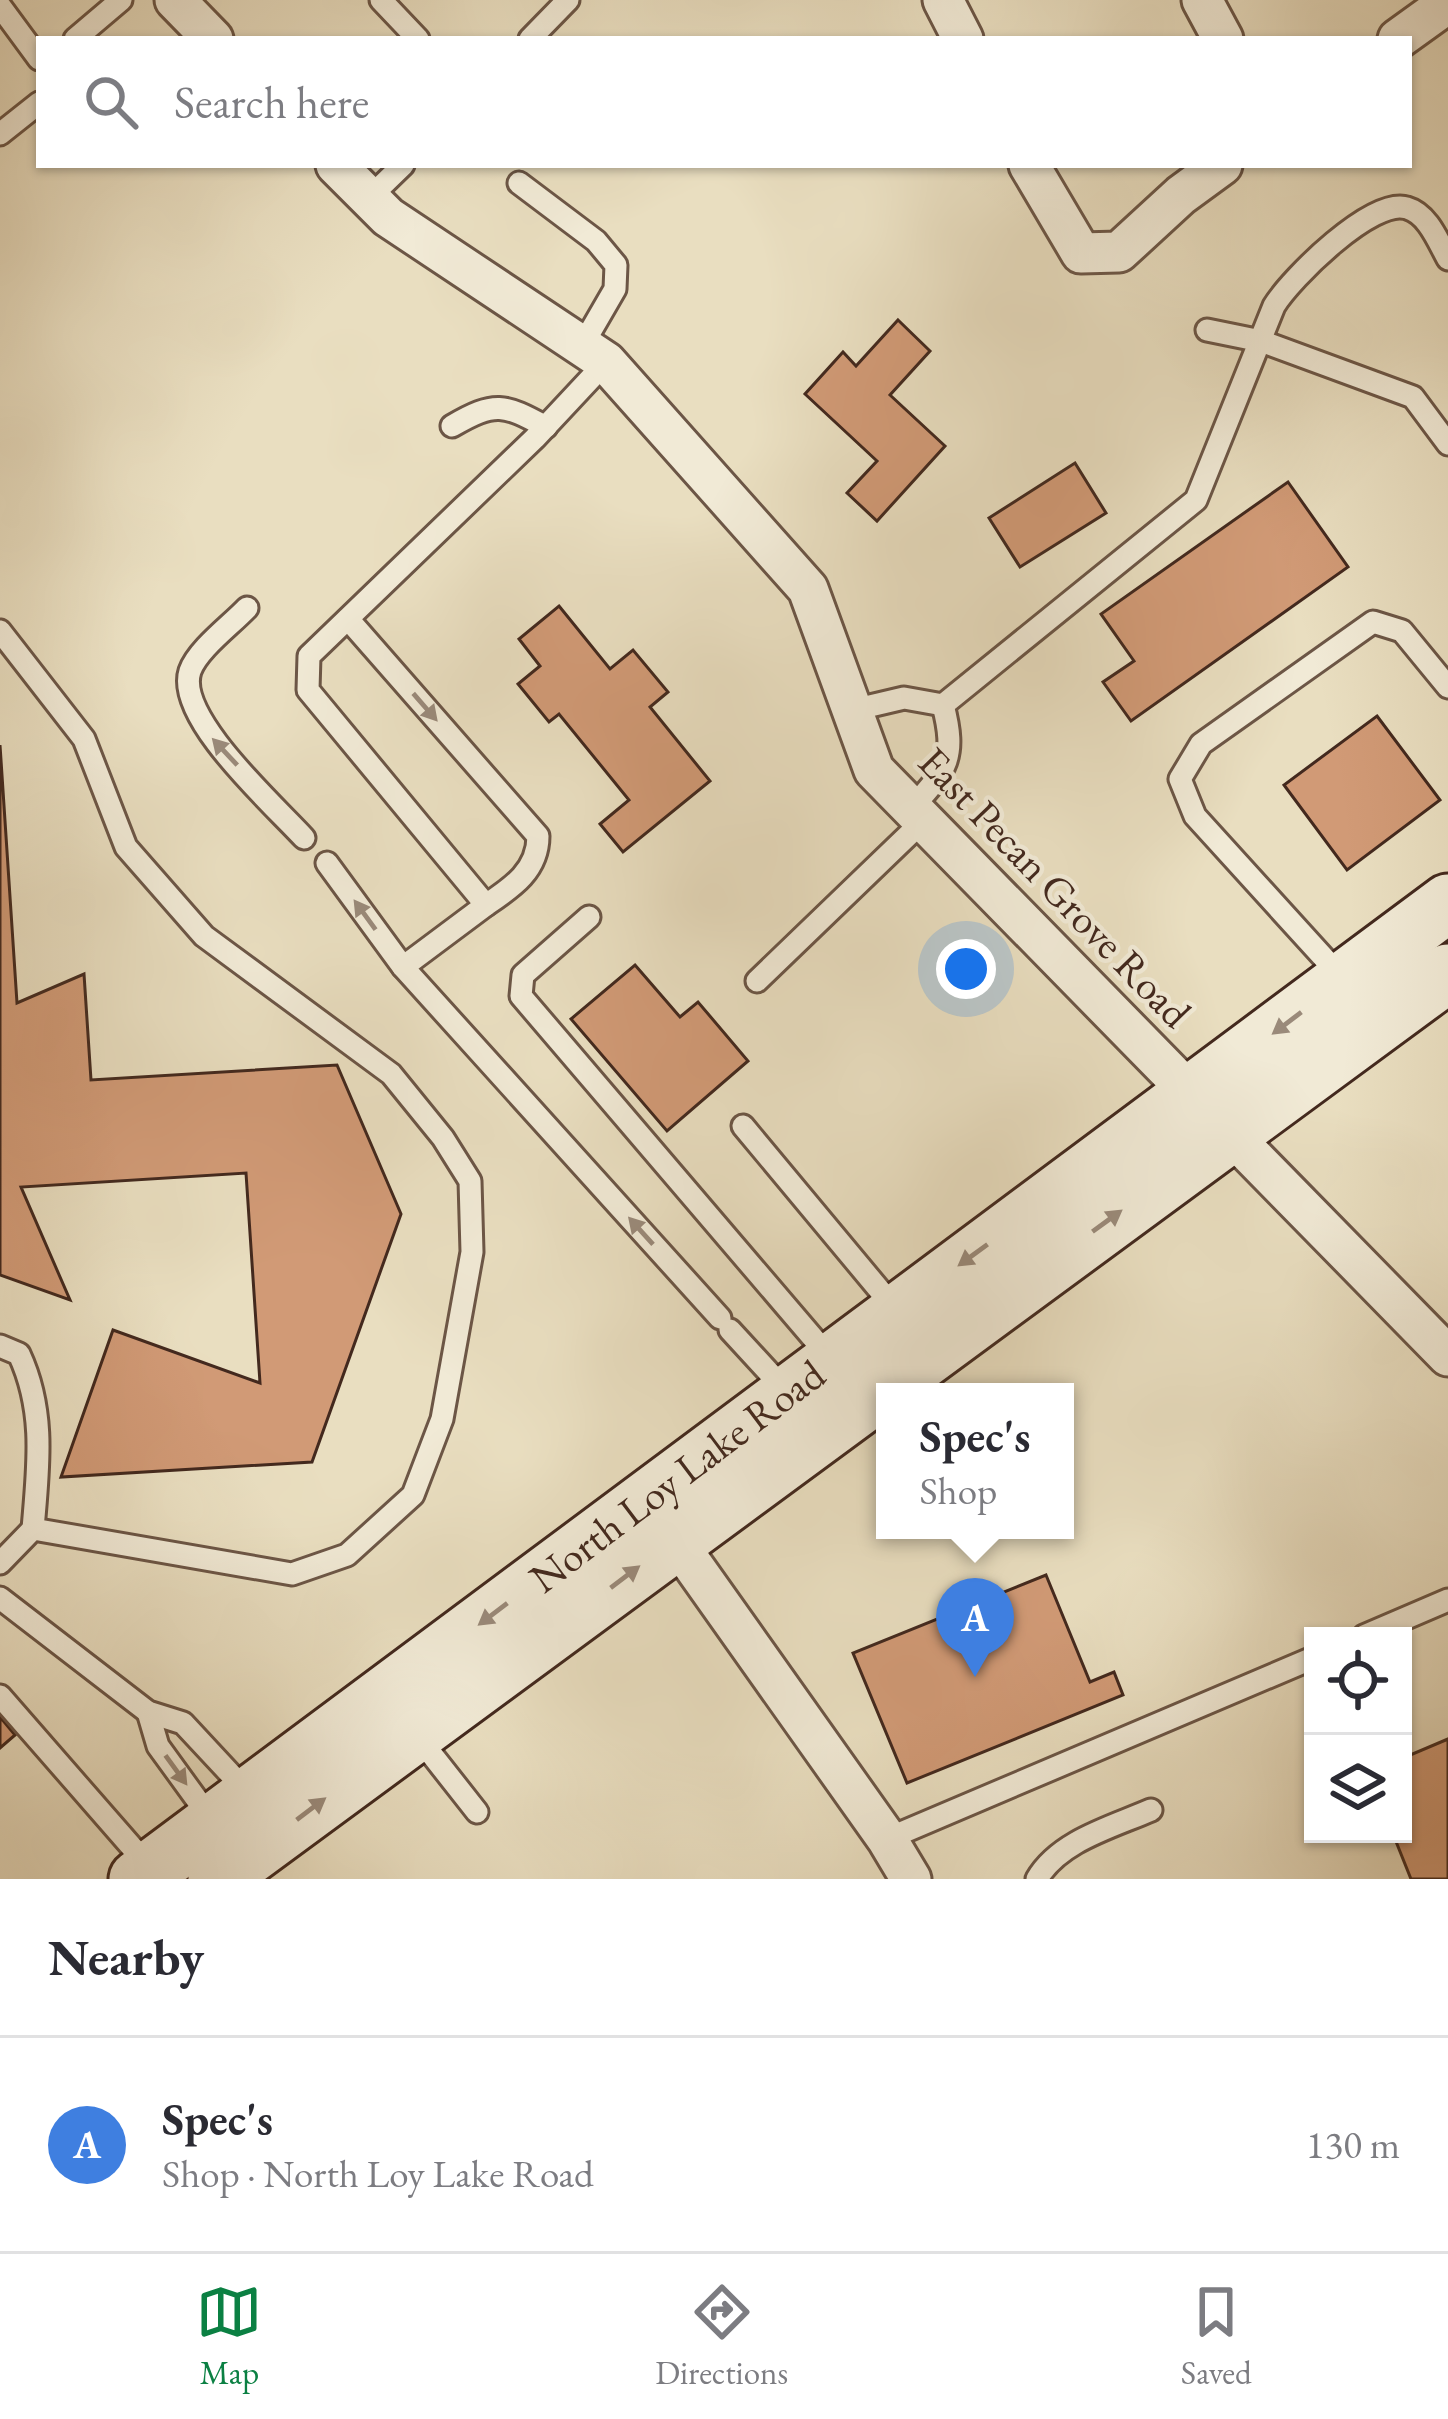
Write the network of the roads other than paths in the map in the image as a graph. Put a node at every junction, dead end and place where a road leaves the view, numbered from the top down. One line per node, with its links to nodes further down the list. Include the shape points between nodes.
1 (121, 0): 9 (lane)
2 (175, 0): 10 (street)
3 (381, 0): 11 (lane)
4 (568, 0): 12 (lane)
5 (943, 0): 13 (street)
6 (1202, 0): 14 (street)
7 (1448, 3): 15 (street)
8 (0, 6): 16 (lane)
9 (79, 36)
10 (210, 36)
11 (415, 36)
12 (533, 36)
13 (961, 36)
14 (1220, 36)
15 (1402, 36)
16 (36, 55)
17 (36, 105): 18 (lane)
18 (0, 134)
19 (340, 168): 24 (street, East Pecan Grove Road)
20 (400, 168): 24 (lane)
21 (1031, 168): 22 (street, via 1081,253 1119,252)
22 (1218, 168)
23 (519, 183): 28 (lane, via 616,265)
24 (369, 198): 28 (street, East Pecan Grove Road)
25 (1448, 259): 27 (lane, via 1411,208 1389,206 1286,286)
26 (1207, 330): 27 (lane)
27 (1262, 341): 31 (lane, via 1413,397); 36 (lane, via 1196,500)
28 (594, 354): 30 (lane); 37 (street, East Pecan Grove Road, via 808,589)
29 (452, 426): 30 (lane, via 483,407 511,407)
30 (546, 427): 33 (lane)
31 (1448, 444)
32 (247, 608): 39 (lane, one-way to 32, via 206,730 186,692 191,666)
33 (348, 619): 42 (lane, via 309,656 308,690); 42 (lane, one-way to 42, via 538,836 538,854 517,885)
34 (0, 631): 55 (lane, via 84,739 126,848 204,936 391,1074 470,1181 472,1252 442,1419 413,1495 347,1555 292,1574)
35 (1448, 686): 47 (lane, via 1402,631 1373,622 1201,744 1180,779 1195,816)
36 (943, 706): 37 (lane, via 904,698); 38 (lane, via 952,741 944,772)
37 (853, 710): 38 (street, East Pecan Grove Road, via 874,770)
38 (916, 815): 46 (lane); 48 (street, East Pecan Grove Road)
39 (304, 838)
40 (327, 863): 44 (lane, one-way to 40)
41 (1448, 903): 47 (main road, North Loy Lake Road)
42 (486, 904): 44 (lane)
43 (589, 917): 53 (lane, via 523,975 521,995)
44 (404, 967): 53 (lane, one-way to 44, via 725,1324)
45 (1448, 973): 48 (main road, North Loy Lake Road)
46 (758, 981)
47 (1344, 981): 48 (main road, North Loy Lake Road, one-way to 48)
48 (1209, 1114): 50 (main road, North Loy Lake Road, one-way to 50); 52 (street, East Pecan Grove Road); 54 (main road, North Loy Lake Road, one-way to 48)
49 (743, 1126): 50 (lane)
50 (897, 1311): 53 (main road, North Loy Lake Road)
51 (0, 1346): 55 (lane, via 19,1354 41,1428)
52 (1448, 1356)
53 (809, 1376): 54 (main road, North Loy Lake Road)
54 (660, 1520): 63 (main road, North Loy Lake Road, one-way to 54); 66 (main road, North Loy Lake Road, one-way to 66); 67 (street)
55 (34, 1529): 56 (lane)
56 (0, 1563)
57 (0, 1598): 62 (lane)
58 (1448, 1600): 59 (lane)
59 (1385, 1627)
60 (1304, 1662): 67 (lane)
61 (0, 1696): 68 (lane)
62 (148, 1712): 66 (lane, one-way to 66, via 158,1746); 66 (lane, via 184,1723)
63 (415, 1733): 65 (lane); 66 (main road, North Loy Lake Road, one-way to 63)
64 (1151, 1810): 70 (lane, via 1080,1841)
65 (477, 1812)
66 (228, 1833): 68 (main road, North Loy Lake Road)
67 (887, 1839): 69 (street)
68 (145, 1874)
69 (911, 1879)
70 (1037, 1879)

